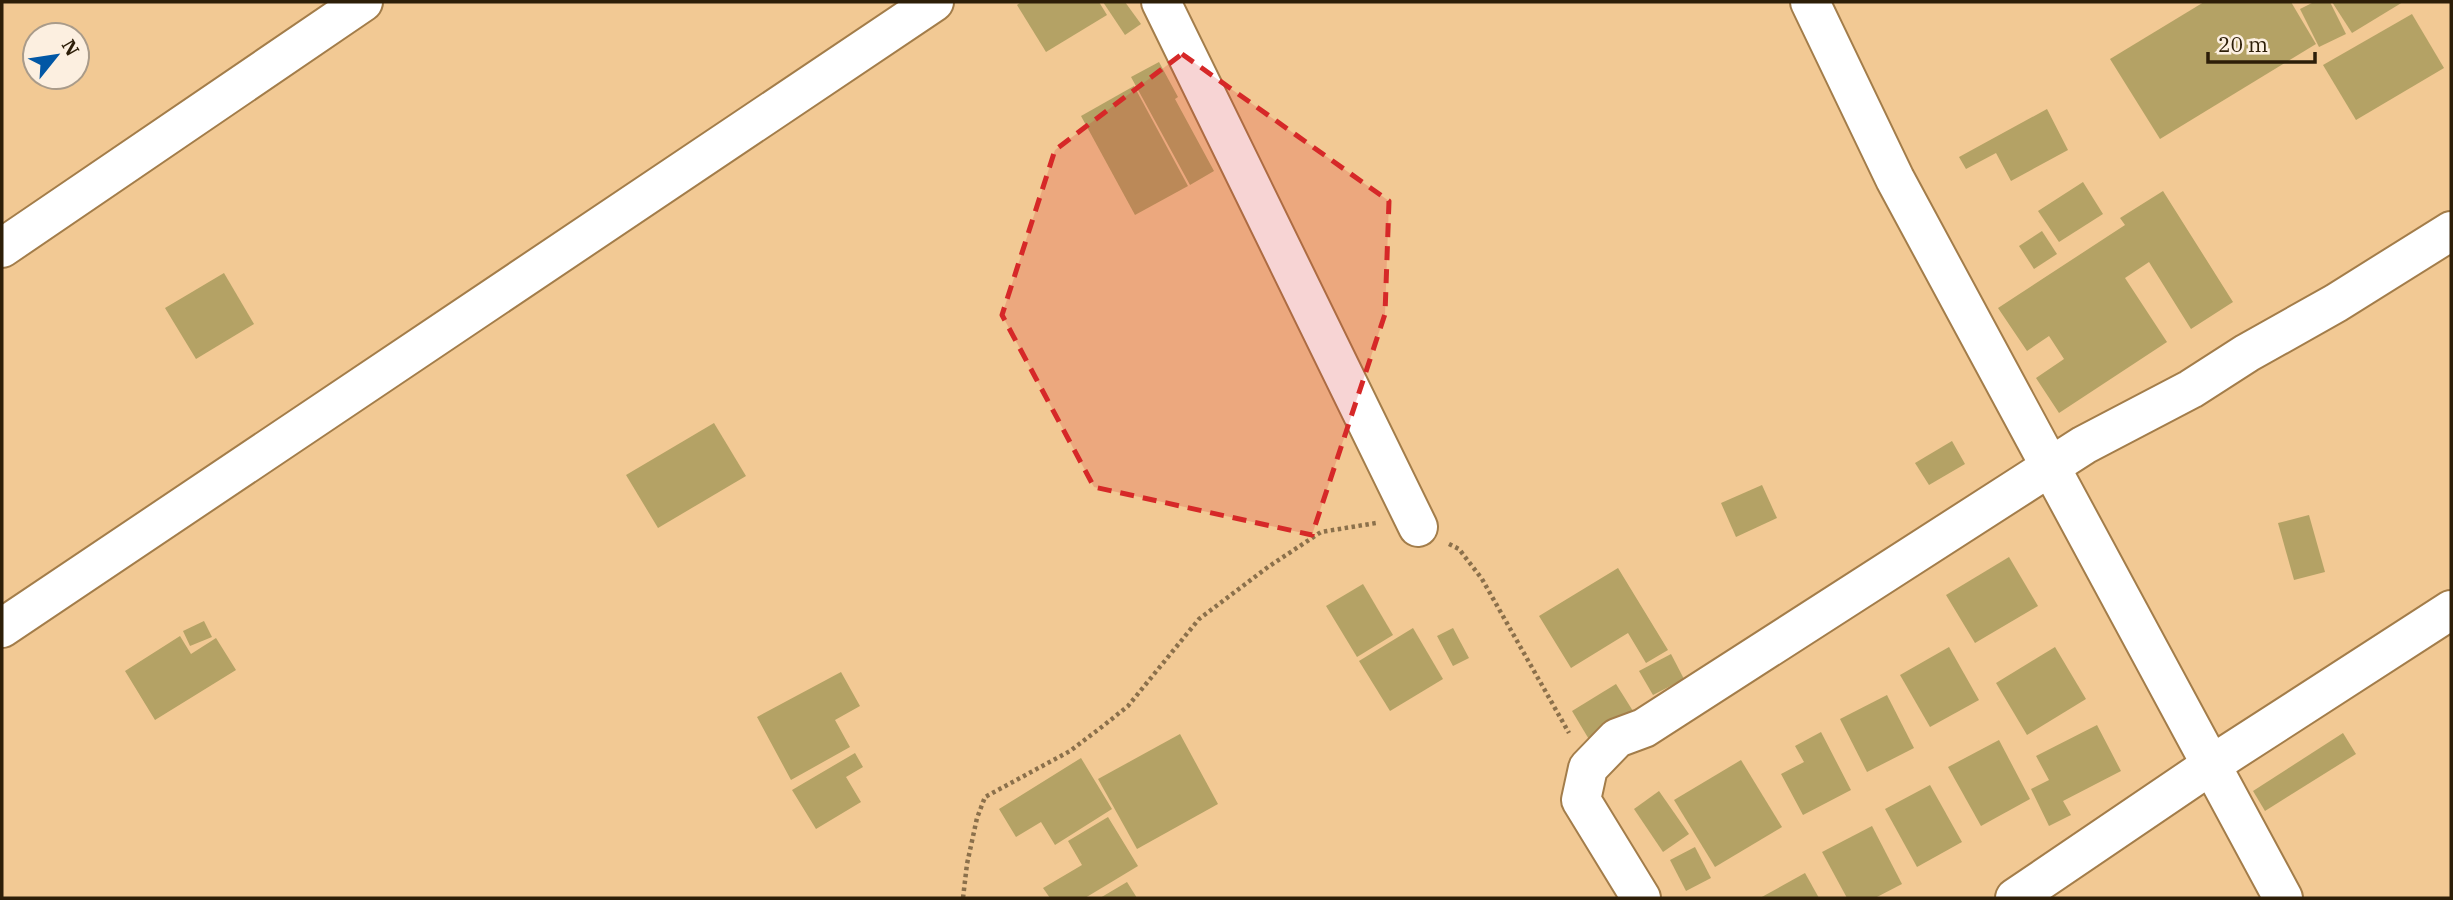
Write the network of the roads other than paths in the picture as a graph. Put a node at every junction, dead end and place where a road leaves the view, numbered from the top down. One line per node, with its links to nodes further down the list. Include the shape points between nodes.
1 (363, 2): 6 (street)
2 (934, 2): 10 (street)
3 (1161, 2): 8 (street)
4 (1810, 2): 7 (street, via 1895,179)
5 (2451, 232): 7 (street, via 2191,389)
6 (2, 248)
7 (2050, 467): 11 (street); 12 (street, via 1644,728 1617,738 1588,768 1581,800)
8 (1419, 527)
9 (2451, 610): 11 (street)
10 (2, 628)
11 (2211, 765): 13 (street); 14 (street)
12 (1641, 898)
13 (2015, 898)
14 (2283, 898)

